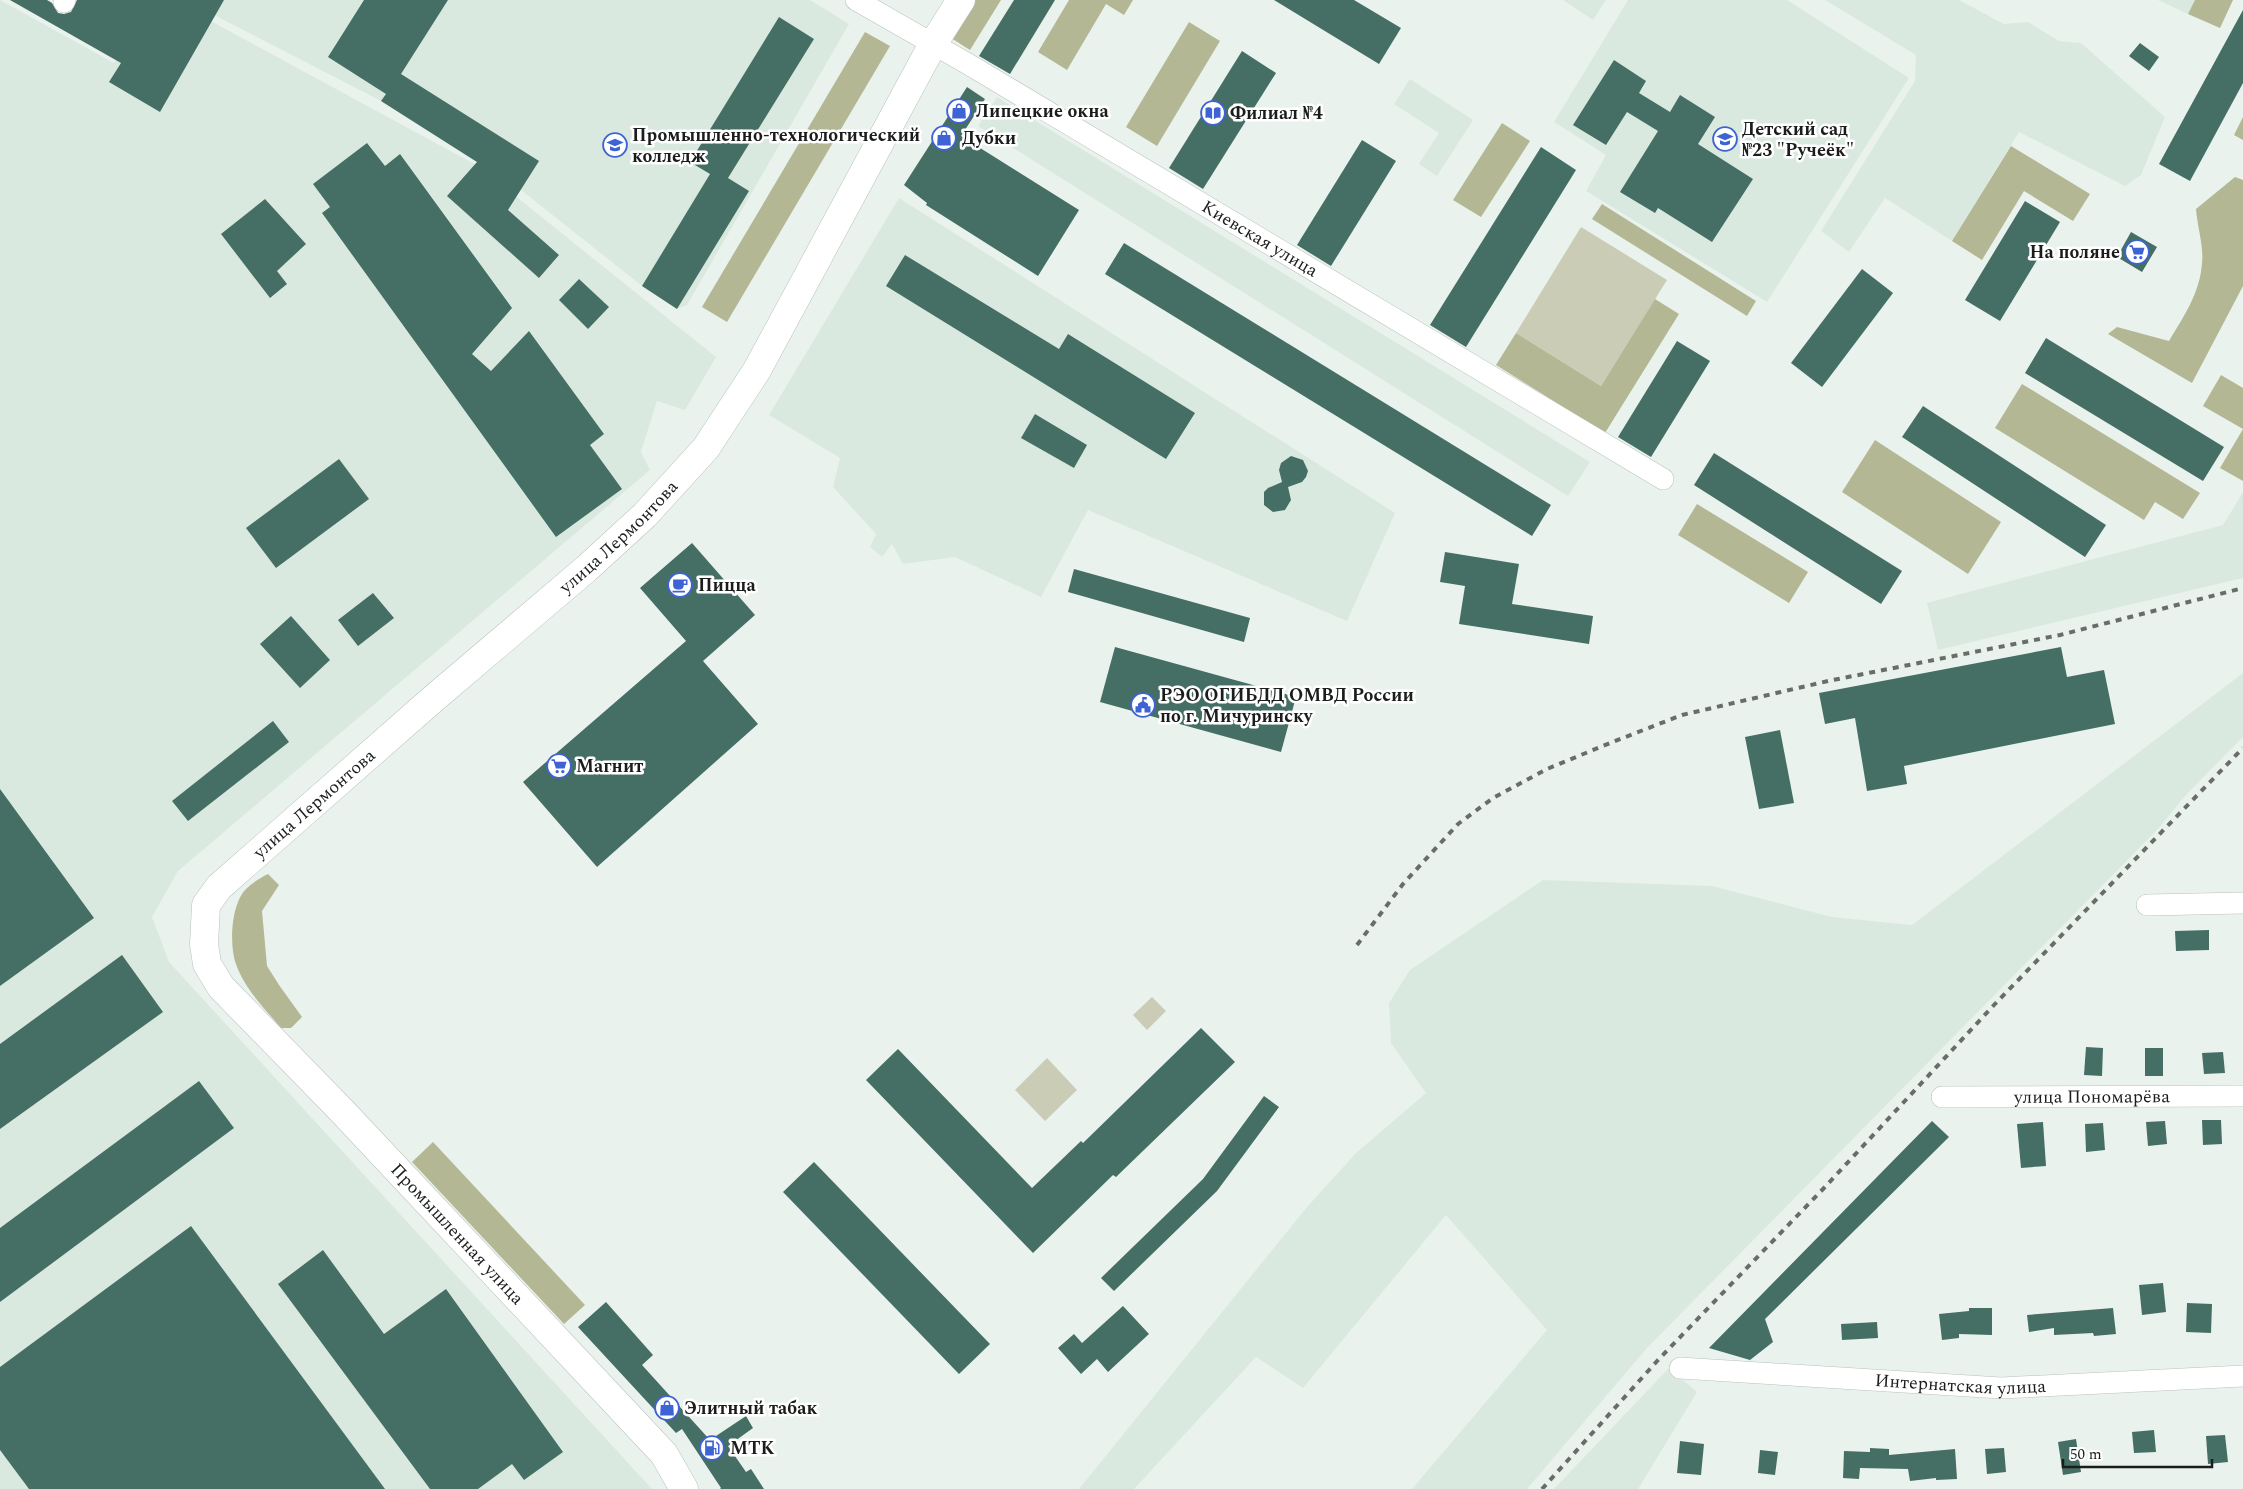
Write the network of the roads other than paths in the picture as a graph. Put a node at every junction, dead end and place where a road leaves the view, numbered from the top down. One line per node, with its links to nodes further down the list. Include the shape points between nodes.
1 (856, 0): 3 (street, Киевская улица)
2 (961, 0): 3 (street, улица Лермонтова)
3 (934, 44): 4 (street, Киевская улица); 7 (street, улица Лермонтова, via 757,370 706,448 645,515 586,569 219,887 206,905 204,944 207,964)
4 (1663, 479)
5 (2243, 904): 6 (street)
6 (2147, 905)
7 (221, 987): 12 (street, Промышленная улица, via 664,1454)
8 (2243, 1096): 9 (street, улица Пономарёва)
9 (1942, 1097)
10 (1680, 1368): 11 (street, Интернатская улица, via 2001,1388)
11 (2243, 1376)
12 (684, 1489)

